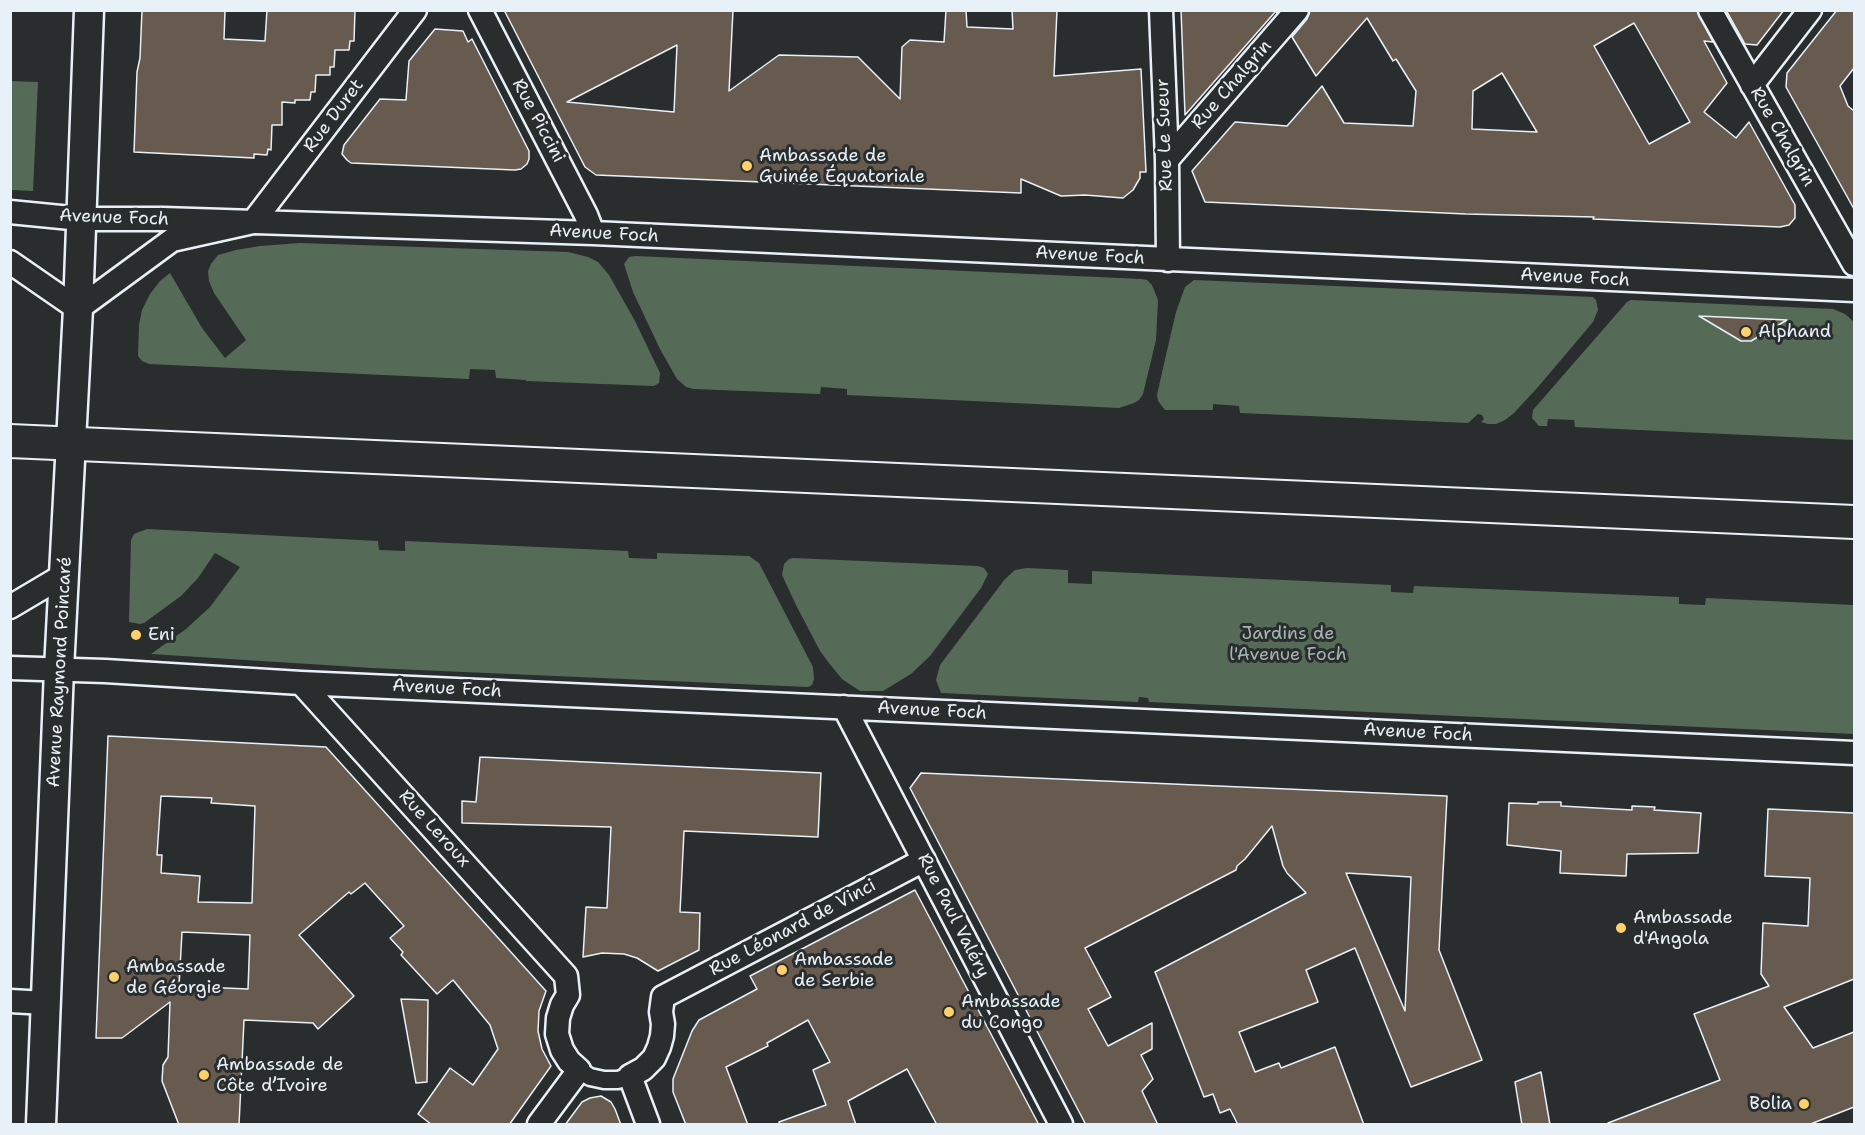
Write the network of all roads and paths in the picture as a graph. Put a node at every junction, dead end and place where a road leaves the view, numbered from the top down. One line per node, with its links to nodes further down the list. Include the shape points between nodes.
1 (89, 10): 11 (street, Avenue Raymond Poincaré)
2 (415, 10): 12 (street, Rue Duret)
3 (480, 10): 13 (street, Rue Piccini)
4 (1161, 10): 9 (street, Rue Le Sueur)
5 (1297, 10): 9 (street, Rue Chalgrin)
6 (1710, 10): 8 (street, Rue Chalgrin)
7 (1810, 10): 8 (street)
8 (1752, 85): 16 (street, Rue Chalgrin)
9 (1167, 160): 14 (street, Rue Le Sueur)
10 (10, 212): 11 (street, Avenue Foch)
11 (81, 219): 12 (street, Avenue Foch); 18 (street, Avenue Raymond Poincaré)
12 (254, 222): 13 (street, Avenue Foch); 18 (street, Avenue Foch, via 172,240)
13 (593, 233): 14 (street, Avenue Foch)
14 (1168, 260): 17 (street, Avenue Foch)
15 (10, 262): 18 (street)
16 (1854, 264)
17 (1854, 290)
18 (78, 309): 20 (street, Avenue Raymond Poincaré)
19 (10, 441): 20 (main road)
20 (71, 444): 21 (main road); 22 (street, Avenue Raymond Poincaré)
21 (1854, 522)
22 (64, 575): 23 (street); 25 (street, Avenue Raymond Poincaré)
23 (10, 607)
24 (10, 668): 25 (street, Avenue Foch)
25 (59, 669): 26 (street, Avenue Foch); 31 (street, Avenue Raymond Poincaré)
26 (301, 683): 27 (street, Avenue Foch); 32 (street, Rue Leroux, via 566,976 568,995 558,1018 557,1034 562,1050)
27 (844, 707): 28 (street, Avenue Foch); 29 (street, Rue Paul Valéry)
28 (1854, 753)
29 (924, 860): 33 (street, Rue Léonard de Vinci, via 663,998 659,1047 654,1058); 37 (street, Rue Paul Valéry)
30 (10, 1001): 31 (street)
31 (46, 1003): 34 (street, Avenue Raymond Poincaré)
32 (579, 1070): 33 (street, via 604,1080); 35 (street)
33 (630, 1076): 36 (street)
34 (41, 1125)
35 (539, 1125)
36 (648, 1125)
37 (1061, 1125)

